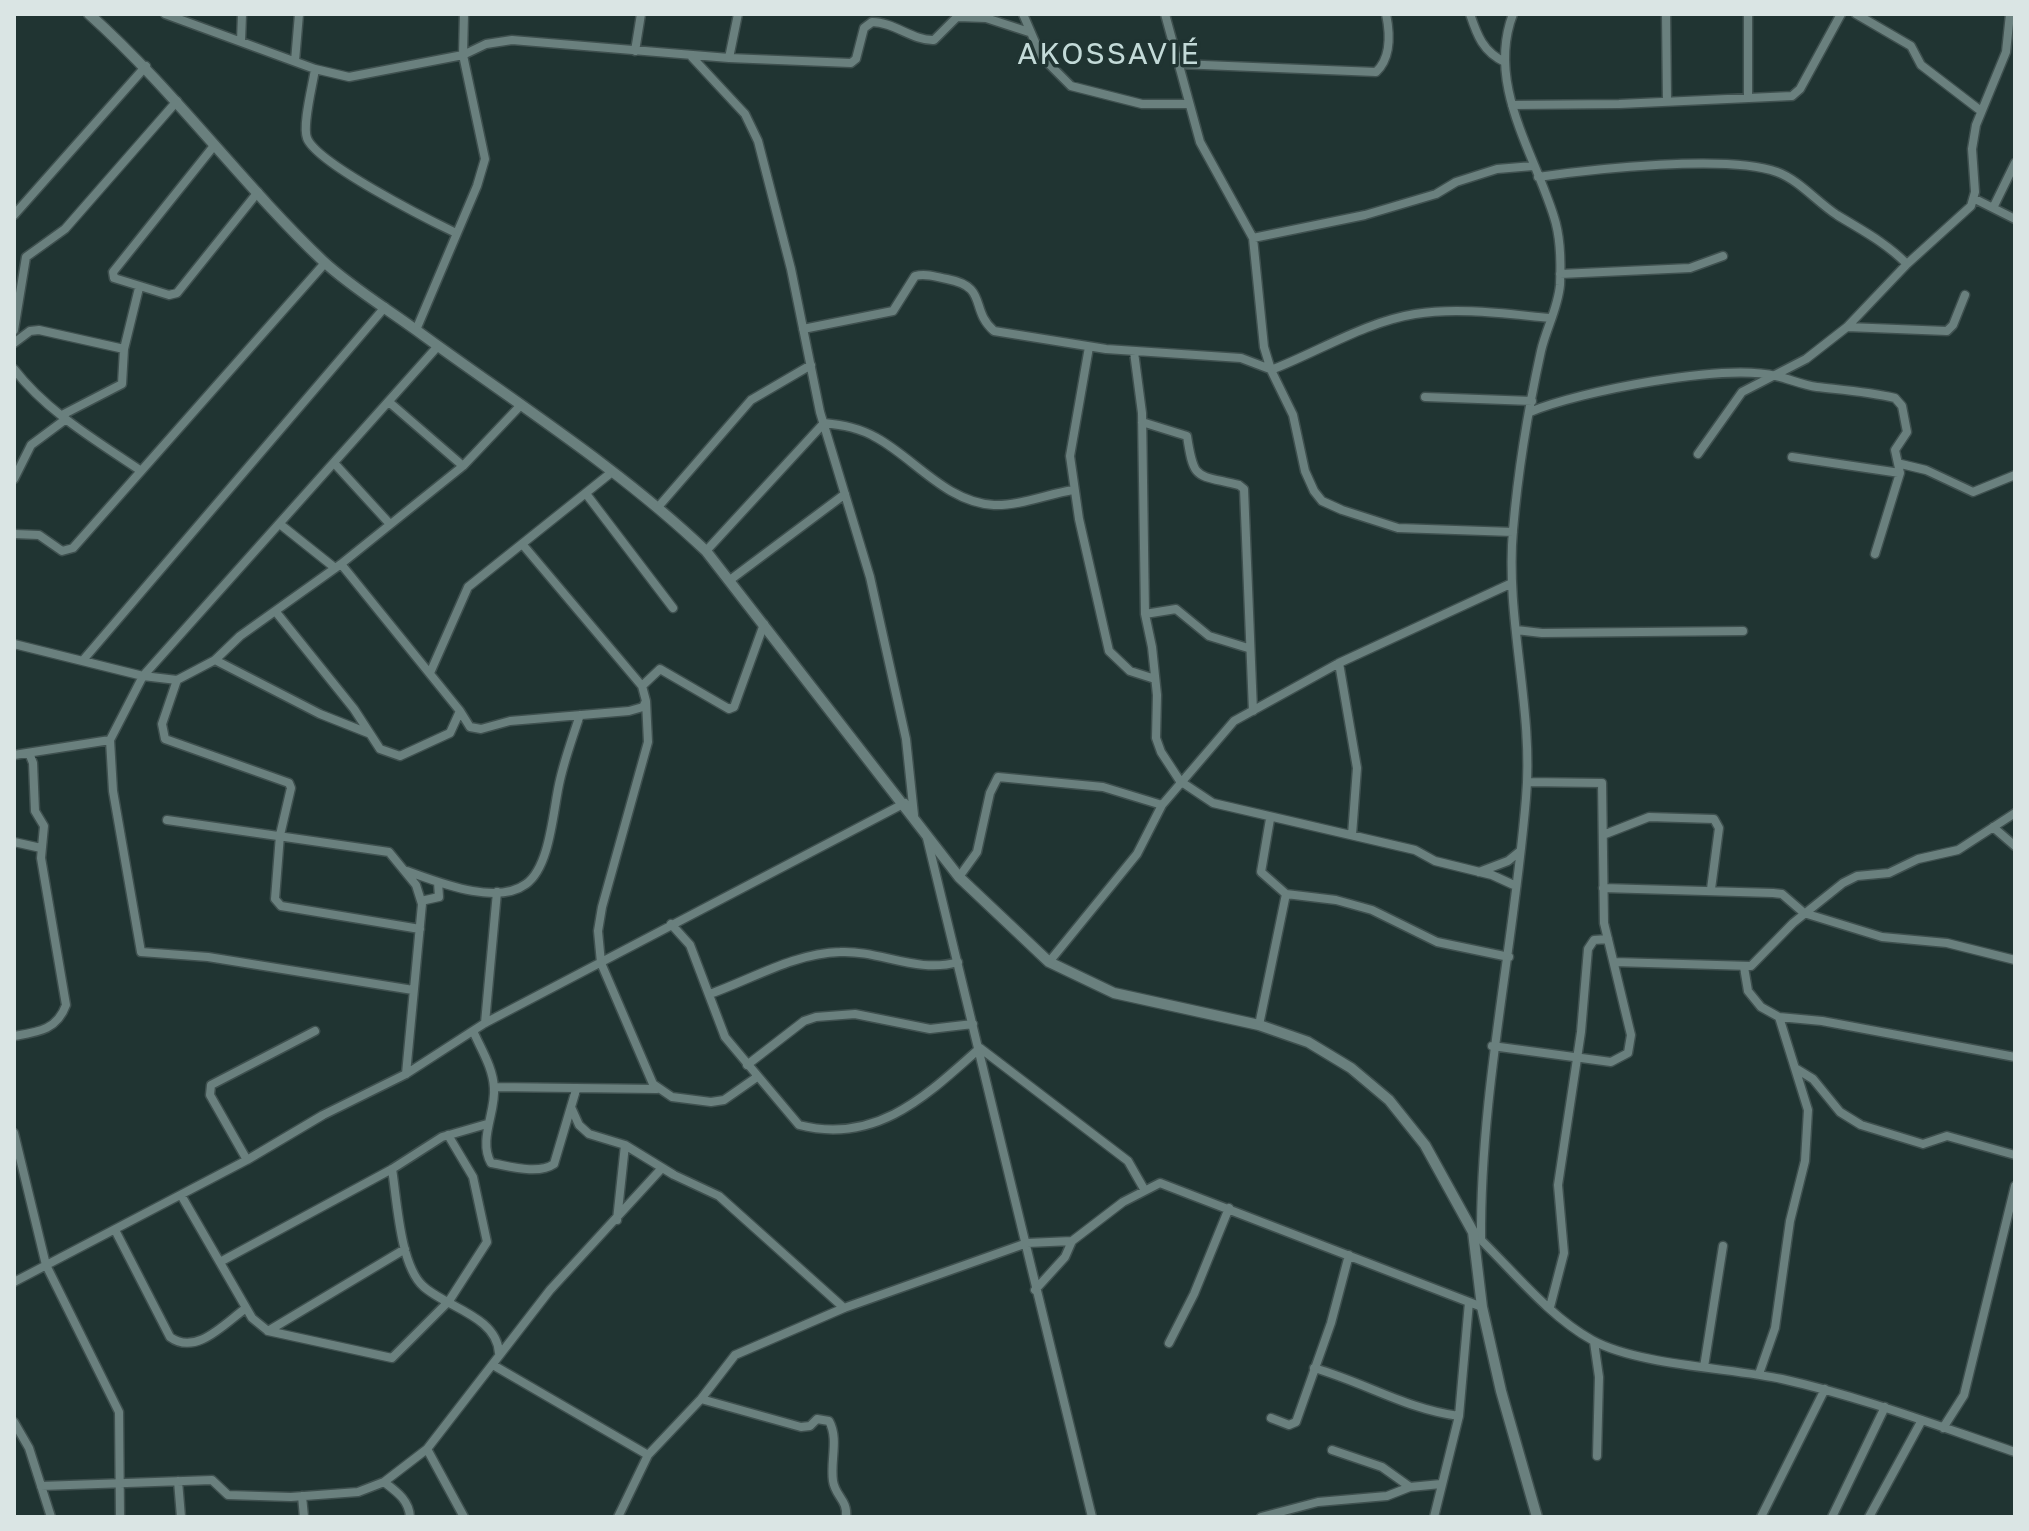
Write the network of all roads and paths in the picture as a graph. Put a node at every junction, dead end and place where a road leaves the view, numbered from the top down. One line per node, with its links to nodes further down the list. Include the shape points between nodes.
1 (89, 14): 28 (street)
2 (165, 14): 20 (street)
3 (242, 14): 20 (street)
4 (299, 14): 25 (street)
5 (464, 14): 22 (street)
6 (641, 14): 21 (street)
7 (738, 14): 24 (street)
8 (1023, 14): 19 (street)
9 (1165, 14): 27 (street)
10 (1386, 14): 27 (street, via 1387,51 1376,72)
11 (1470, 14): 26 (street, via 1479,39)
12 (1513, 14): 26 (street, via 1504,43)
13 (1666, 14): 31 (street)
14 (1748, 14): 30 (street)
15 (1841, 14): 30 (street, via 1800,89 1781,98)
16 (1856, 14): 35 (street, via 1911,46 1921,65)
17 (2010, 14): 35 (street, via 2006,52)
18 (959, 16): 19 (street, via 986,18); 24 (street, via 934,40 924,41 872,22 864,28 851,63)
19 (1029, 32): 33 (street, via 1041,56 1071,86 1142,104)
20 (241, 41): 25 (street)
21 (635, 51): 22 (street, via 512,40); 23 (street)
22 (463, 55): 29 (street, via 349,77); 47 (street, via 485,159)
23 (689, 55): 24 (street); 58 (street, via 745,114 758,141)
24 (729, 58)
25 (295, 61): 29 (street)
26 (1505, 62): 34 (street)
27 (1179, 64): 33 (street)
28 (146, 66): 32 (street); 43 (street)
29 (315, 69): 47 (street, via 306,130 314,148 344,171)
30 (1748, 98): 31 (street)
31 (1667, 100): 34 (street)
32 (177, 101): 36 (street); 59 (street, via 65,229 26,257)
33 (1189, 104): 48 (street, via 1217,179)
34 (1512, 105): 38 (street)
35 (1981, 111): 41 (street, via 1972,149)
36 (213, 147): 40 (street); 53 (street, via 113,272 114,278)
37 (2015, 163): 44 (street)
38 (1533, 166): 39 (street); 48 (street, via 1497,169 1365,215)
39 (1538, 177): 51 (street, via 1723,164 1775,171 1871,232); 52 (street, via 1554,217)
40 (258, 192): 50 (street); 53 (street, via 177,293)
41 (1975, 199): 44 (street); 51 (street)
42 (14, 200): 43 (street)
43 (22, 207): 45 (street)
44 (1993, 208): 46 (street)
45 (14, 215)
46 (2015, 219)
47 (454, 232): 60 (street)
48 (1253, 238): 68 (street, via 1258,318)
49 (1723, 256): 52 (street, via 1690,268)
50 (325, 263): 55 (street); 83 (street)
51 (1907, 264): 57 (street)
52 (1560, 274): 56 (street)
53 (139, 288): 64 (street)
54 (1965, 295): 57 (street, via 1947,331)
55 (385, 307): 60 (street); 109 (street)
56 (1550, 318): 68 (street, via 1459,311 1413,314); 71 (street)
57 (1847, 327): 69 (street)
58 (803, 329): 63 (street, via 893,311 915,276 923,274 964,282 975,291 994,331); 66 (street)
59 (14, 330)
60 (416, 330): 62 (street)
61 (14, 343): 64 (street, via 39,330)
62 (438, 346): 72 (street); 73 (street)
63 (1089, 347): 65 (street); 87 (street, via 1073,423)
64 (124, 349): 75 (street, via 122,384)
65 (1134, 352): 68 (street, via 1241,358); 76 (street)
66 (811, 365): 77 (street); 90 (street, via 751,400)
67 (14, 369): 75 (street)
68 (1271, 370): 93 (street, via 1286,394 1305,471 1322,501 1398,528)
69 (1777, 376): 74 (street, via 1672,379); 78 (street, via 1742,392); 82 (street, via 1895,398 1907,432 1895,450)
70 (1425, 397): 71 (street)
71 (1532, 401): 74 (street)
72 (389, 402): 80 (street); 81 (street)
73 (519, 407): 81 (street); 84 (street)
74 (1530, 412): 93 (street)
75 (64, 417): 83 (street); 86 (street, via 31,445)
76 (1142, 422): 103 (street); 108 (street, via 1181,431 1187,436 1193,469 1244,489)
77 (824, 423): 87 (street, via 874,436 974,501 995,505); 88 (street); 96 (street)
78 (1698, 454)
79 (1792, 457): 82 (street)
80 (335, 464): 91 (street); 92 (street)
81 (463, 466): 91 (street)
82 (1900, 468): 85 (street, via 1926,470 1973,492); 97 (street)
83 (141, 471): 94 (street, via 67,552 39,535)
84 (612, 472): 89 (street); 90 (street)
85 (2015, 475)
86 (14, 479)
87 (1073, 490): 114 (street, via 1109,651 1130,671)
88 (845, 494): 99 (street); 130 (street, via 870,577 906,739)
89 (587, 495): 95 (street); 101 (street)
90 (659, 506): 96 (street)
91 (389, 523): 98 (street)
92 (281, 525): 98 (street); 113 (street)
93 (1513, 532): 100 (street)
94 (14, 534)
95 (523, 545): 112 (street, via 468,587); 116 (street)
96 (706, 551): 99 (street)
97 (1875, 554)
98 (338, 566): 102 (street); 112 (street)
99 (730, 580): 104 (street)
100 (1510, 584): 105 (street); 111 (street)
101 (673, 608)
102 (276, 612): 110 (street); 121 (street)
103 (1145, 614): 108 (street, via 1176,609 1209,636); 114 (street)
104 (764, 624): 116 (street, via 734,707 729,709 660,669); 127 (street)
105 (1516, 630): 106 (street); 126 (street)
106 (1743, 631)
107 (14, 644): 109 (street)
108 (1248, 648): 119 (street)
109 (84, 659): 113 (street)
110 (215, 660): 115 (street); 121 (street, via 333,721)
111 (1339, 663): 119 (street); 136 (street, via 1357,768)
112 (430, 673): 118 (street)
113 (143, 676): 115 (street); 122 (street)
114 (1155, 679): 125 (street, via 1156,738)
115 (177, 680): 134 (street, via 162,724 165,739 289,783)
116 (642, 686): 117 (street)
117 (646, 701): 120 (street, via 629,711); 161 (street, via 648,742 602,907)
118 (460, 711): 120 (street, via 475,729); 121 (street, via 450,733 400,756 380,749)
119 (1253, 711): 125 (street, via 1234,721)
120 (580, 715): 149 (street, via 536,873 523,887)
121 (368, 733)
122 (110, 740): 123 (street); 163 (street, via 113,791 141,952 208,957)
123 (29, 753): 124 (street); 140 (street, via 35,811 44,826)
124 (14, 755)
125 (1180, 781): 128 (street); 131 (street, via 1213,803)
126 (1527, 782): 137 (street, via 1602,783); 141 (street)
127 (905, 803): 130 (street); 153 (street)
128 (1162, 805): 144 (street, via 1103,787 998,777 977,852); 159 (street, via 1137,854)
129 (2015, 813): 133 (street)
130 (914, 815): 135 (street)
131 (1270, 819): 136 (street); 150 (street, via 1261,872)
132 (167, 820): 134 (street)
133 (1993, 827): 139 (street); 152 (street, via 1958,850 1918,859 1889,873 1857,876)
134 (280, 835): 142 (street, via 389,852); 154 (street, via 275,899 281,906)
135 (927, 835): 144 (street); 158 (street)
136 (1352, 835): 143 (street)
137 (1603, 835): 147 (street); 148 (street, via 1649,817 1714,819 1719,828)
138 (14, 842): 140 (street)
139 (2015, 846)
140 (41, 848): 171 (street, via 66,1005 52,1026)
141 (1519, 852): 143 (street); 146 (street)
142 (406, 871): 145 (street); 151 (street)
143 (1478, 872): 146 (street)
144 (959, 877): 159 (street)
145 (438, 882): 149 (street); 151 (street, via 439,897)
146 (1516, 886): 156 (street)
147 (1603, 888): 148 (street); 155 (street)
148 (1711, 889): 152 (street, via 1782,894)
149 (497, 892): 166 (street)
150 (1286, 894): 156 (street, via 1372,910 1437,942); 168 (street)
151 (421, 901): 154 (street)
152 (1804, 913): 157 (street, via 1882,937 1947,943); 162 (street, via 1757,963)
153 (671, 924): 161 (street); 164 (street, via 690,945)
154 (420, 929): 163 (street)
155 (1608, 939): 160 (street); 175 (street, via 1594,940 1588,949)
156 (1509, 957): 172 (street)
157 (2015, 960)
158 (958, 962): 164 (street, via 903,964 840,952 782,964); 167 (street)
159 (1049, 962): 168 (street, via 1114,993)
160 (1614, 962): 162 (street); 175 (street, via 1630,1017 1628,1053 1611,1062)
161 (601, 963): 166 (street); 181 (street)
162 (1744, 967): 165 (street, via 1748,991)
163 (413, 990): 178 (street)
164 (710, 994): 176 (street, via 725,1037)
165 (1779, 1017): 174 (street); 177 (street)
166 (485, 1023): 170 (street)
167 (973, 1024): 173 (street); 176 (street, via 930,1029 855,1014 816,1017)
168 (1259, 1025): 198 (street, via 1308,1042 1389,1100 1425,1145)
169 (315, 1031): 189 (street, via 211,1085 210,1095)
170 (474, 1033): 178 (street); 180 (street)
171 (14, 1036)
172 (1492, 1046): 175 (street); 198 (street)
173 (980, 1048): 179 (street, via 908,1109 865,1126 799,1125); 193 (street, via 1128,1161); 200 (street)
174 (2015, 1057)
175 (1576, 1058): 211 (street, via 1558,1185 1564,1253)
176 (747, 1065): 179 (street)
177 (1795, 1068): 188 (street, via 1861,1125 1923,1144 1947,1136); 221 (street, via 1808,1110 1805,1161 1790,1221 1775,1328)
178 (406, 1074): 189 (street)
179 (757, 1077): 181 (street, via 724,1100 711,1102 672,1097)
180 (494, 1087): 182 (street); 184 (street, via 494,1112)
181 (659, 1089): 182 (street)
182 (576, 1090): 183 (street)
183 (571, 1107): 184 (street, via 557,1159 548,1168 491,1163); 187 (street, via 589,1134)
184 (487, 1124): 186 (street)
185 (14, 1133): 205 (street)
186 (448, 1135): 191 (street); 208 (street, via 473,1177 487,1242)
187 (625, 1145): 190 (street); 196 (street)
188 (2015, 1155)
189 (247, 1160): 194 (street)
190 (662, 1168): 196 (street); 213 (street, via 719,1196)
191 (392, 1169): 202 (street); 204 (street)
192 (2015, 1186): 229 (street, via 1964,1395)
193 (1144, 1189): 195 (street, via 1171,1184); 199 (street)
194 (181, 1195): 197 (street); 204 (street)
195 (1229, 1208): 203 (street); 216 (street)
196 (617, 1220): 217 (street, via 588,1245)
197 (115, 1230): 205 (street); 212 (street, via 170,1337 180,1344 195,1344)
198 (1477, 1236): 210 (street); 211 (street)
199 (1072, 1241): 200 (street); 207 (street, via 1065,1257)
200 (1027, 1243): 207 (street); 213 (street)
201 (1723, 1246): 219 (street)
202 (405, 1249): 208 (street, via 421,1285); 214 (street)
203 (1349, 1255): 209 (street); 220 (street)
204 (220, 1262): 212 (street)
205 (46, 1265): 206 (street); 237 (street, via 119,1412)
206 (14, 1282)
207 (1035, 1290): 250 (street)
208 (449, 1301): 214 (street, via 392,1358); 217 (street, via 494,1335)
209 (1469, 1302): 210 (street); 225 (street)
210 (1482, 1307): 253 (street)
211 (1550, 1307): 215 (street)
212 (246, 1308): 214 (street)
213 (844, 1308): 223 (street, via 735,1355)
214 (268, 1331)
215 (1594, 1342): 219 (street); 234 (street, via 1599,1377)
216 (1169, 1343)
217 (499, 1353): 218 (street)
218 (493, 1365): 230 (street); 233 (street)
219 (1704, 1367): 221 (street)
220 (1314, 1368): 225 (street, via 1390,1394 1415,1409); 226 (street, via 1296,1422 1289,1425)
221 (1759, 1374): 222 (street)
222 (1825, 1389): 224 (street); 254 (street)
223 (701, 1399): 233 (street); 249 (street, via 801,1427 817,1419 829,1421 834,1430 833,1482 846,1501)
224 (1885, 1407): 227 (street); 255 (street)
225 (1459, 1416): 238 (street)
226 (1271, 1418)
227 (1922, 1420): 229 (street); 256 (street)
228 (14, 1422): 239 (street)
229 (1943, 1428): 232 (street)
230 (427, 1449): 236 (street); 247 (street)
231 (1332, 1450): 240 (street, via 1382,1467)
232 (2015, 1452)
233 (648, 1455): 248 (street)
234 (1597, 1456)
235 (178, 1481): 237 (street); 241 (street, via 212,1480 228,1495); 244 (street)
236 (384, 1482): 241 (street, via 358,1492); 246 (street, via 409,1507)
237 (119, 1483): 239 (street); 243 (street)
238 (1441, 1484): 240 (street); 252 (street)
239 (41, 1486): 242 (street)
240 (1410, 1487): 251 (street, via 1387,1496 1318,1502)
241 (302, 1496): 245 (street)
242 (51, 1517)
243 (120, 1517)
244 (181, 1517)
245 (304, 1517)
246 (410, 1517)
247 (464, 1517)
248 (618, 1517)
249 (846, 1517)
250 (1092, 1517)
251 (1261, 1517)
252 (1434, 1517)
253 (1537, 1517)
254 (1761, 1517)
255 (1832, 1517)
256 (1869, 1517)

